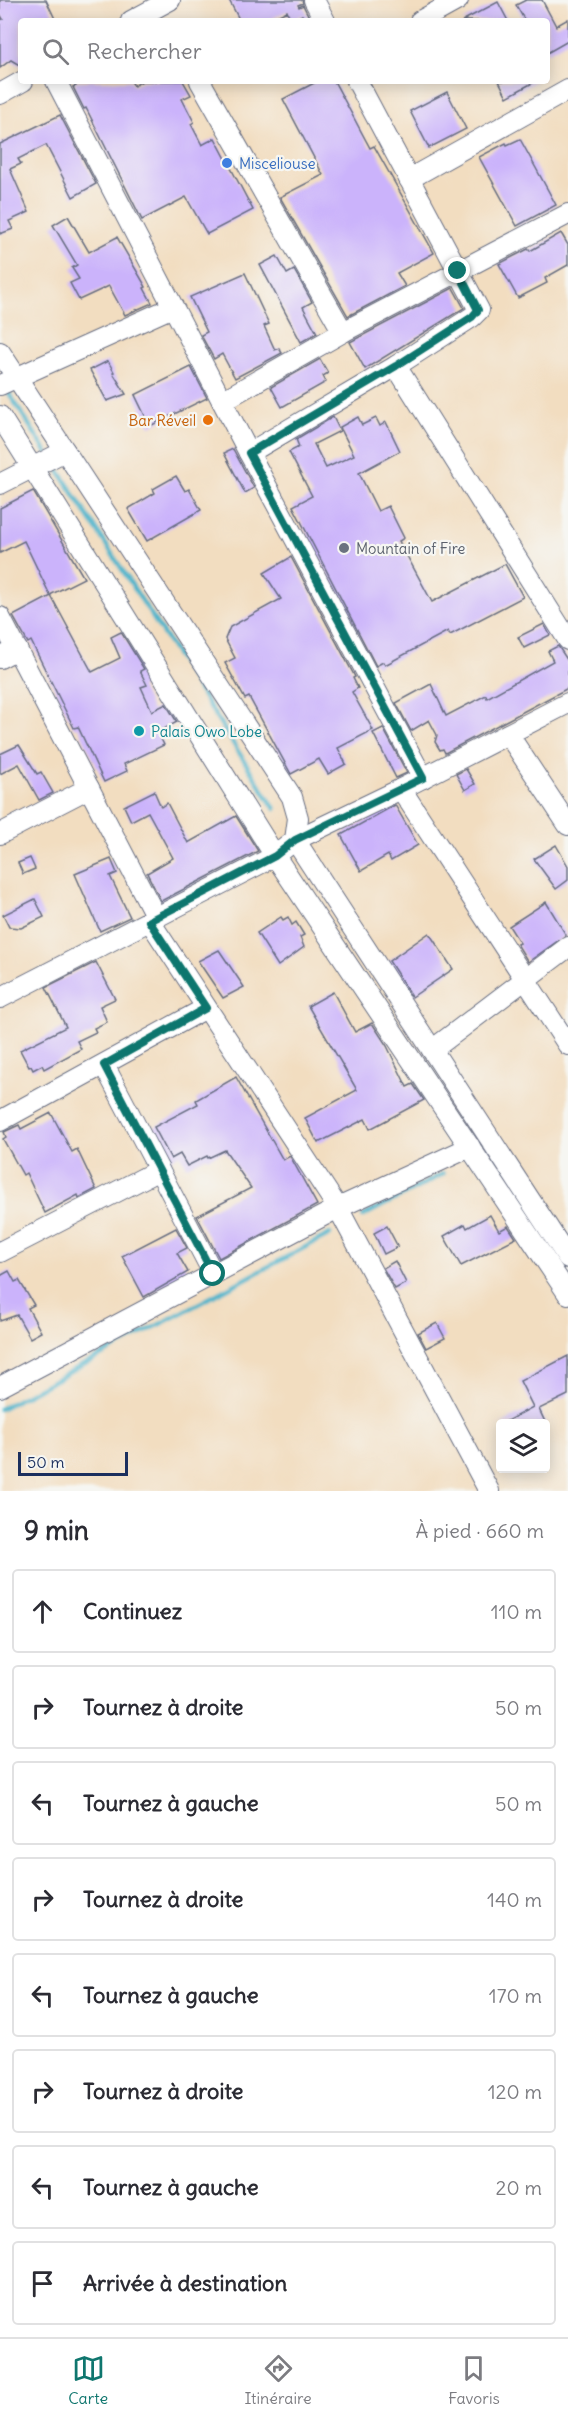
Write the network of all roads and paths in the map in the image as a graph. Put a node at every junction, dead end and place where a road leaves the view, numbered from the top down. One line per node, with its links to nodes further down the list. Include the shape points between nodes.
1 (314, 0): 5 (street)
2 (458, 0): 6 (street)
3 (164, 9): 4 (street)
4 (140, 18)
5 (323, 18)
6 (425, 18)
7 (18, 83): 12 (street)
8 (58, 84): 16 (street)
9 (202, 84): 17 (street)
10 (359, 84): 13 (street)
11 (568, 90): 13 (street)
12 (0, 94)
13 (409, 179): 15 (street)
14 (568, 214): 15 (street)
15 (458, 271): 17 (street); 19 (street, via 478,310)
16 (173, 307): 20 (street); 21 (street)
17 (343, 332): 21 (street)
18 (0, 352): 20 (street)
19 (396, 366): 24 (street); 28 (street)
20 (8, 381): 23 (street)
21 (222, 401): 24 (street)
22 (0, 416): 25 (street)
23 (64, 451): 25 (street); 37 (street, via 292,797 298,818)
24 (249, 453): 32 (street)
25 (34, 467): 26 (street); 38 (street)
26 (0, 484)
27 (0, 617): 29 (street)
28 (568, 640)
29 (8, 654): 33 (street)
30 (568, 703): 31 (street)
31 (508, 734): 32 (street); 35 (street)
32 (423, 778): 34 (street)
33 (89, 788): 36 (street); 39 (street)
34 (401, 789): 37 (street); 41 (street)
35 (568, 825)
36 (0, 834)
37 (295, 840): 38 (street); 45 (street)
38 (275, 856): 39 (street); 49 (street)
39 (152, 919): 42 (street); 43 (street)
40 (568, 947): 41 (street)
41 (525, 979): 44 (street); 45 (street)
42 (0, 998)
43 (206, 1008): 46 (street); 51 (street)
44 (568, 1045)
45 (432, 1050): 48 (street)
46 (104, 1065): 47 (street); 50 (street)
47 (0, 1121)
48 (493, 1143): 49 (street); 53 (street)
49 (473, 1151): 51 (street); 55 (street)
50 (159, 1170): 52 (street); 54 (street)
51 (338, 1208): 54 (street); 57 (street)
52 (0, 1252)
53 (567, 1253)
54 (213, 1274): 56 (street)
55 (568, 1294)
56 (0, 1387)
57 (489, 1491)

